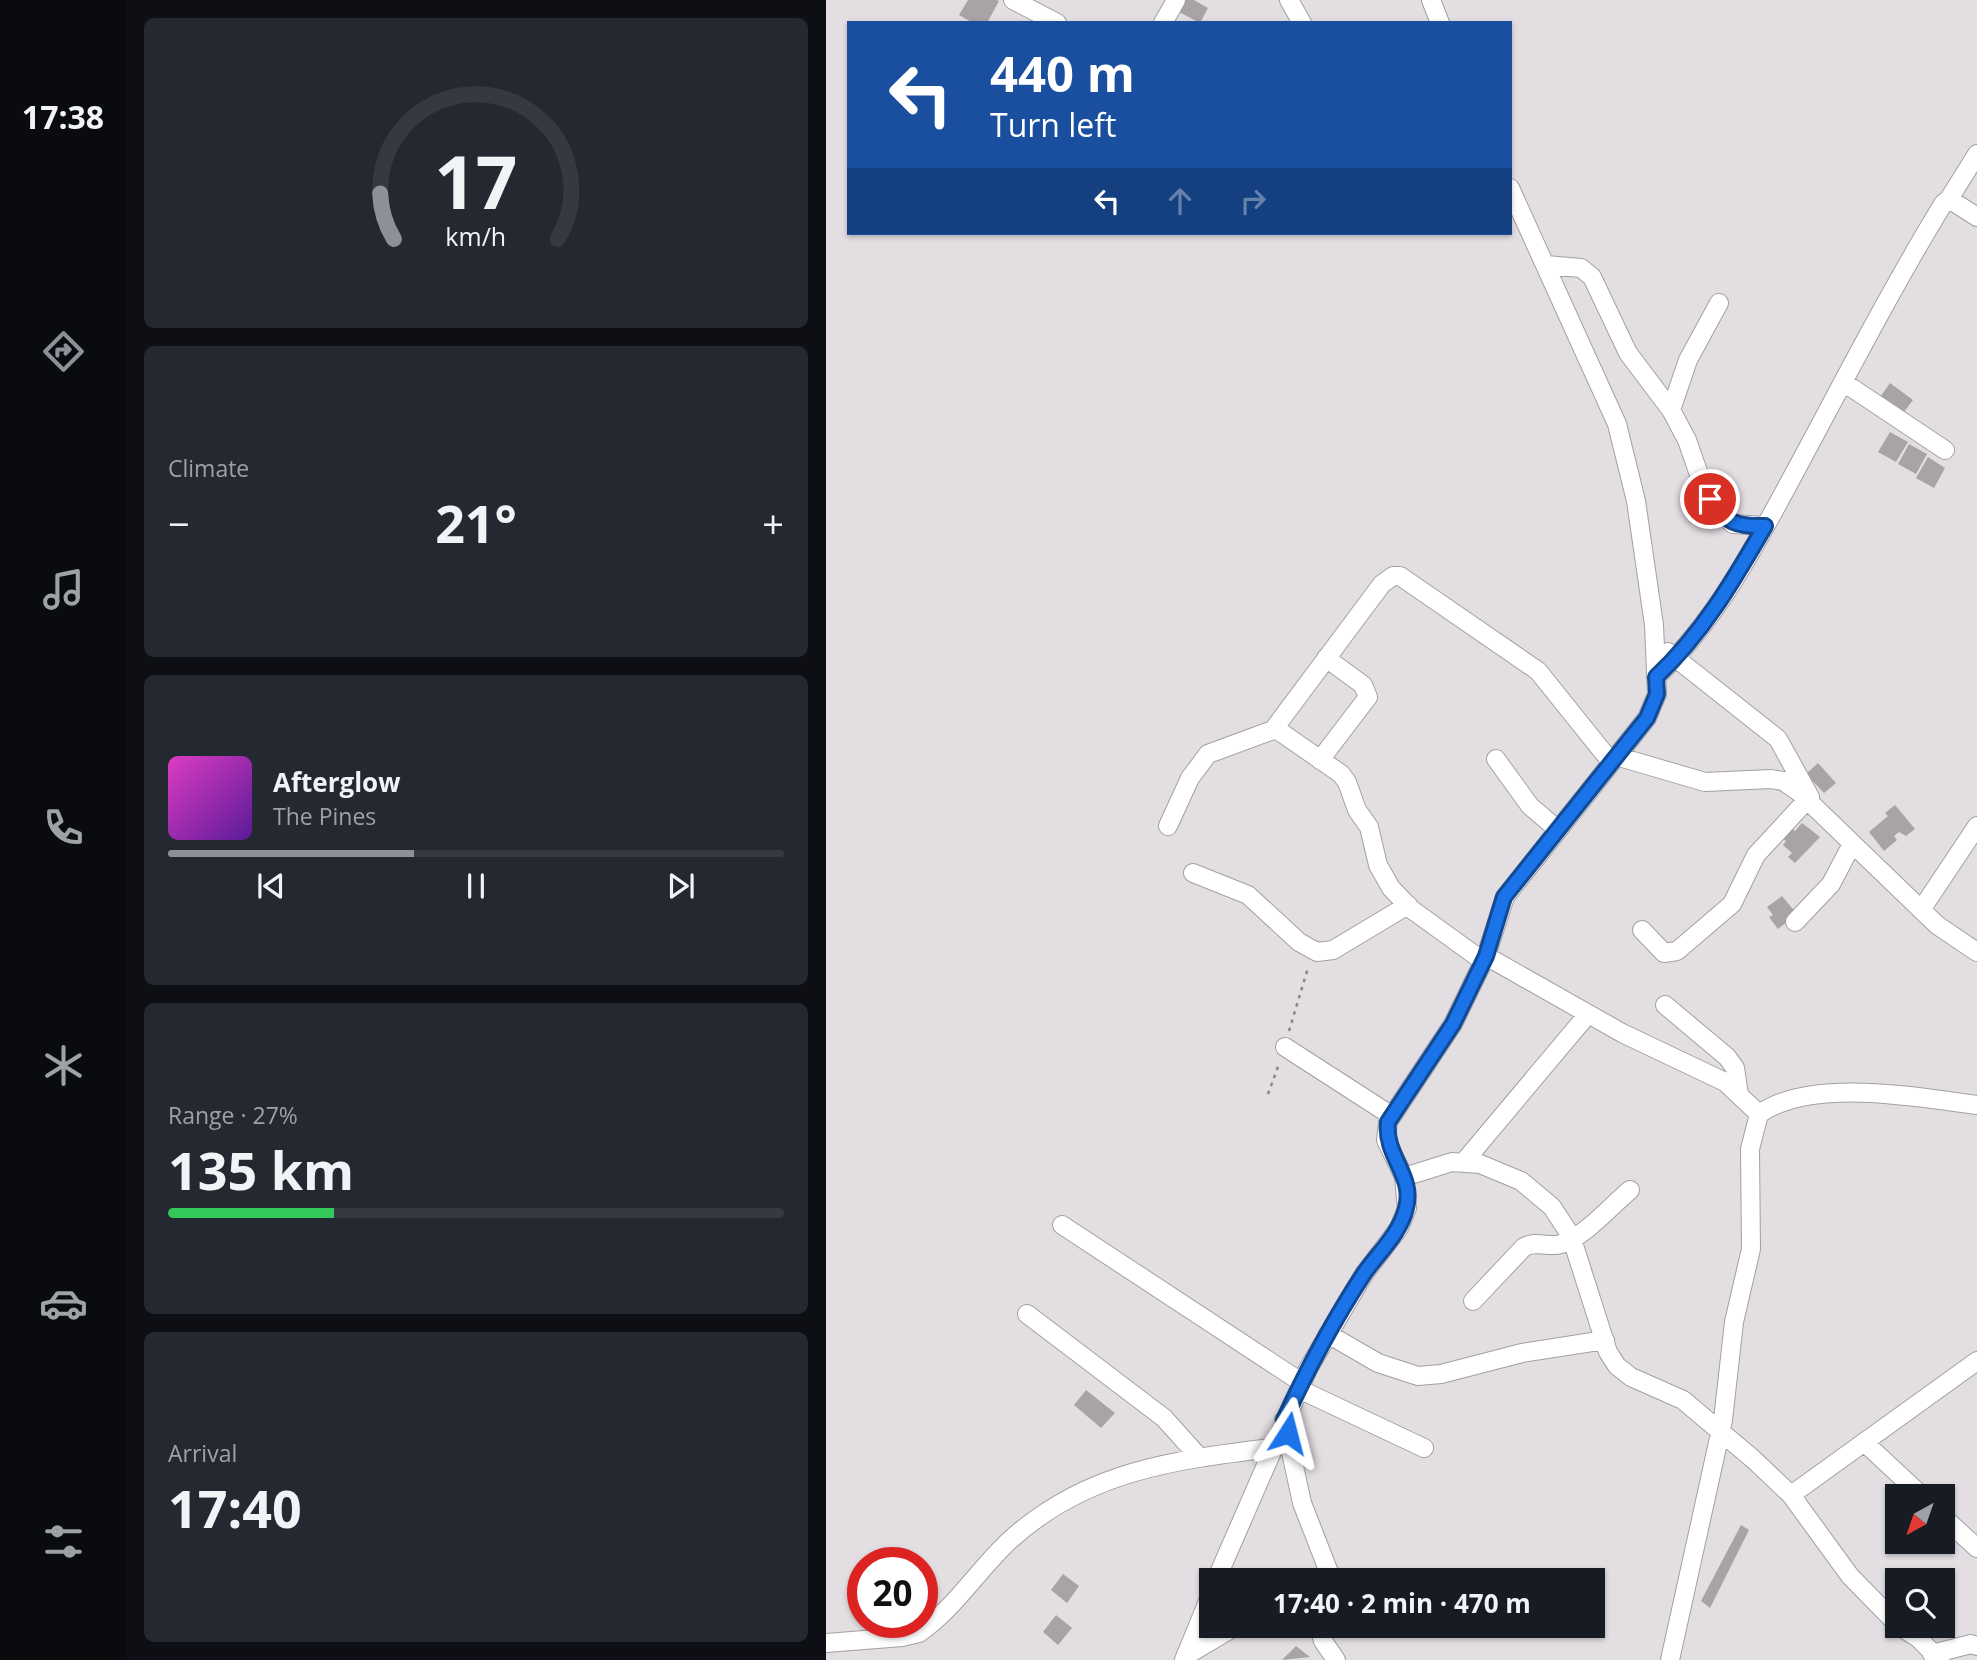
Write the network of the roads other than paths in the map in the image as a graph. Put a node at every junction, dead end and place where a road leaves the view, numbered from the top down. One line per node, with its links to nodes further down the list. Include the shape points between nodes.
1 (1013, 0): 5 (street)
2 (1176, 0): 6 (street)
3 (1289, 0): 7 (street)
4 (1431, 0): 8 (street)
5 (1053, 21)
6 (1164, 21)
7 (1301, 21)
8 (1439, 21)
9 (1977, 154): 11 (street)
10 (1512, 192): 13 (street)
11 (1949, 200): 12 (street); 15 (street, via 1903,269)
12 (1977, 217)
13 (1546, 265): 16 (street, via 1581,268 1592,277 1628,352); 19 (street, via 1617,424 1636,501)
14 (1718, 303): 16 (street, via 1688,360)
15 (1843, 382): 17 (street); 18 (street)
16 (1671, 410): 18 (street, via 1718,512 1733,524)
17 (1945, 450)
18 (1765, 526): 21 (street, via 1717,608)
19 (1654, 640): 21 (street); 22 (street)
20 (1326, 658): 23 (street); 25 (street, via 1382,584 1400,576 1538,671); 26 (street, via 1363,685 1368,697)
21 (1676, 659): 22 (street); 27 (street, via 1778,739)
22 (1656, 677): 25 (street, via 1657,694 1647,718)
23 (1273, 730): 26 (street); 28 (street, via 1208,754 1190,778)
24 (1496, 759): 30 (street, via 1531,806)
25 (1614, 759): 27 (street, via 1704,782 1783,781); 30 (street)
26 (1321, 760): 33 (street, via 1347,782 1369,827 1378,865)
27 (1812, 805): 31 (street); 36 (street, via 1755,855 1732,904 1676,951 1664,953)
28 (1168, 826)
29 (1977, 826): 34 (street)
30 (1557, 829): 38 (street, via 1504,897)
31 (1852, 844): 34 (street); 35 (street, via 1831,884)
32 (1193, 873): 33 (street, via 1248,895 1314,951 1333,950)
33 (1408, 905): 38 (street)
34 (1921, 910): 37 (street)
35 (1796, 922)
36 (1642, 930)
37 (1977, 952)
38 (1485, 958): 40 (street); 45 (street, via 1453,1024)
39 (1665, 1005): 42 (street, via 1727,1057 1735,1068)
40 (1588, 1014): 42 (street, via 1725,1082); 46 (street)
41 (1285, 1047): 45 (street)
42 (1739, 1095): 44 (street)
43 (1977, 1105): 44 (street, via 1839,1092 1775,1103)
44 (1759, 1114): 58 (street, via 1750,1149 1751,1249 1734,1322)
45 (1392, 1115): 47 (street, via 1386,1140)
46 (1464, 1163): 47 (street, via 1452,1162); 50 (street, via 1480,1164 1521,1181 1552,1207)
47 (1404, 1177): 53 (street, via 1408,1196 1399,1228)
48 (1630, 1190): 50 (street)
49 (1062, 1226): 56 (street)
50 (1573, 1239): 51 (street, via 1524,1247); 54 (street)
51 (1473, 1301)
52 (1027, 1314): 62 (street, via 1164,1418)
53 (1328, 1334): 54 (street, via 1378,1363 1418,1376); 56 (street)
54 (1605, 1340): 58 (street, via 1617,1366 1644,1385 1683,1400)
55 (1977, 1361): 59 (street)
56 (1300, 1385): 57 (street); 61 (street)
57 (1284, 1420): 60 (street); 68 (street, via 1302,1503)
58 (1721, 1434): 64 (street); 79 (street)
59 (1864, 1442): 63 (street); 64 (street)
60 (1271, 1448): 62 (street); 67 (street)
61 (1424, 1448)
62 (1199, 1457): 74 (street, via 1135,1470 1046,1513 1006,1544 919,1633)
63 (1909, 1484)
64 (1791, 1495): 69 (street, via 1850,1576)
65 (1955, 1528): 66 (street)
66 (1977, 1548)
67 (1221, 1568)
68 (1327, 1568)
69 (1885, 1612)
70 (1199, 1625): 77 (street)
71 (1217, 1638): 77 (street)
72 (1323, 1638): 78 (street)
73 (1919, 1638): 76 (street)
74 (826, 1643)
75 (1977, 1646): 76 (street)
76 (1936, 1657)
77 (1186, 1658)
78 (1336, 1660)
79 (1670, 1660)

